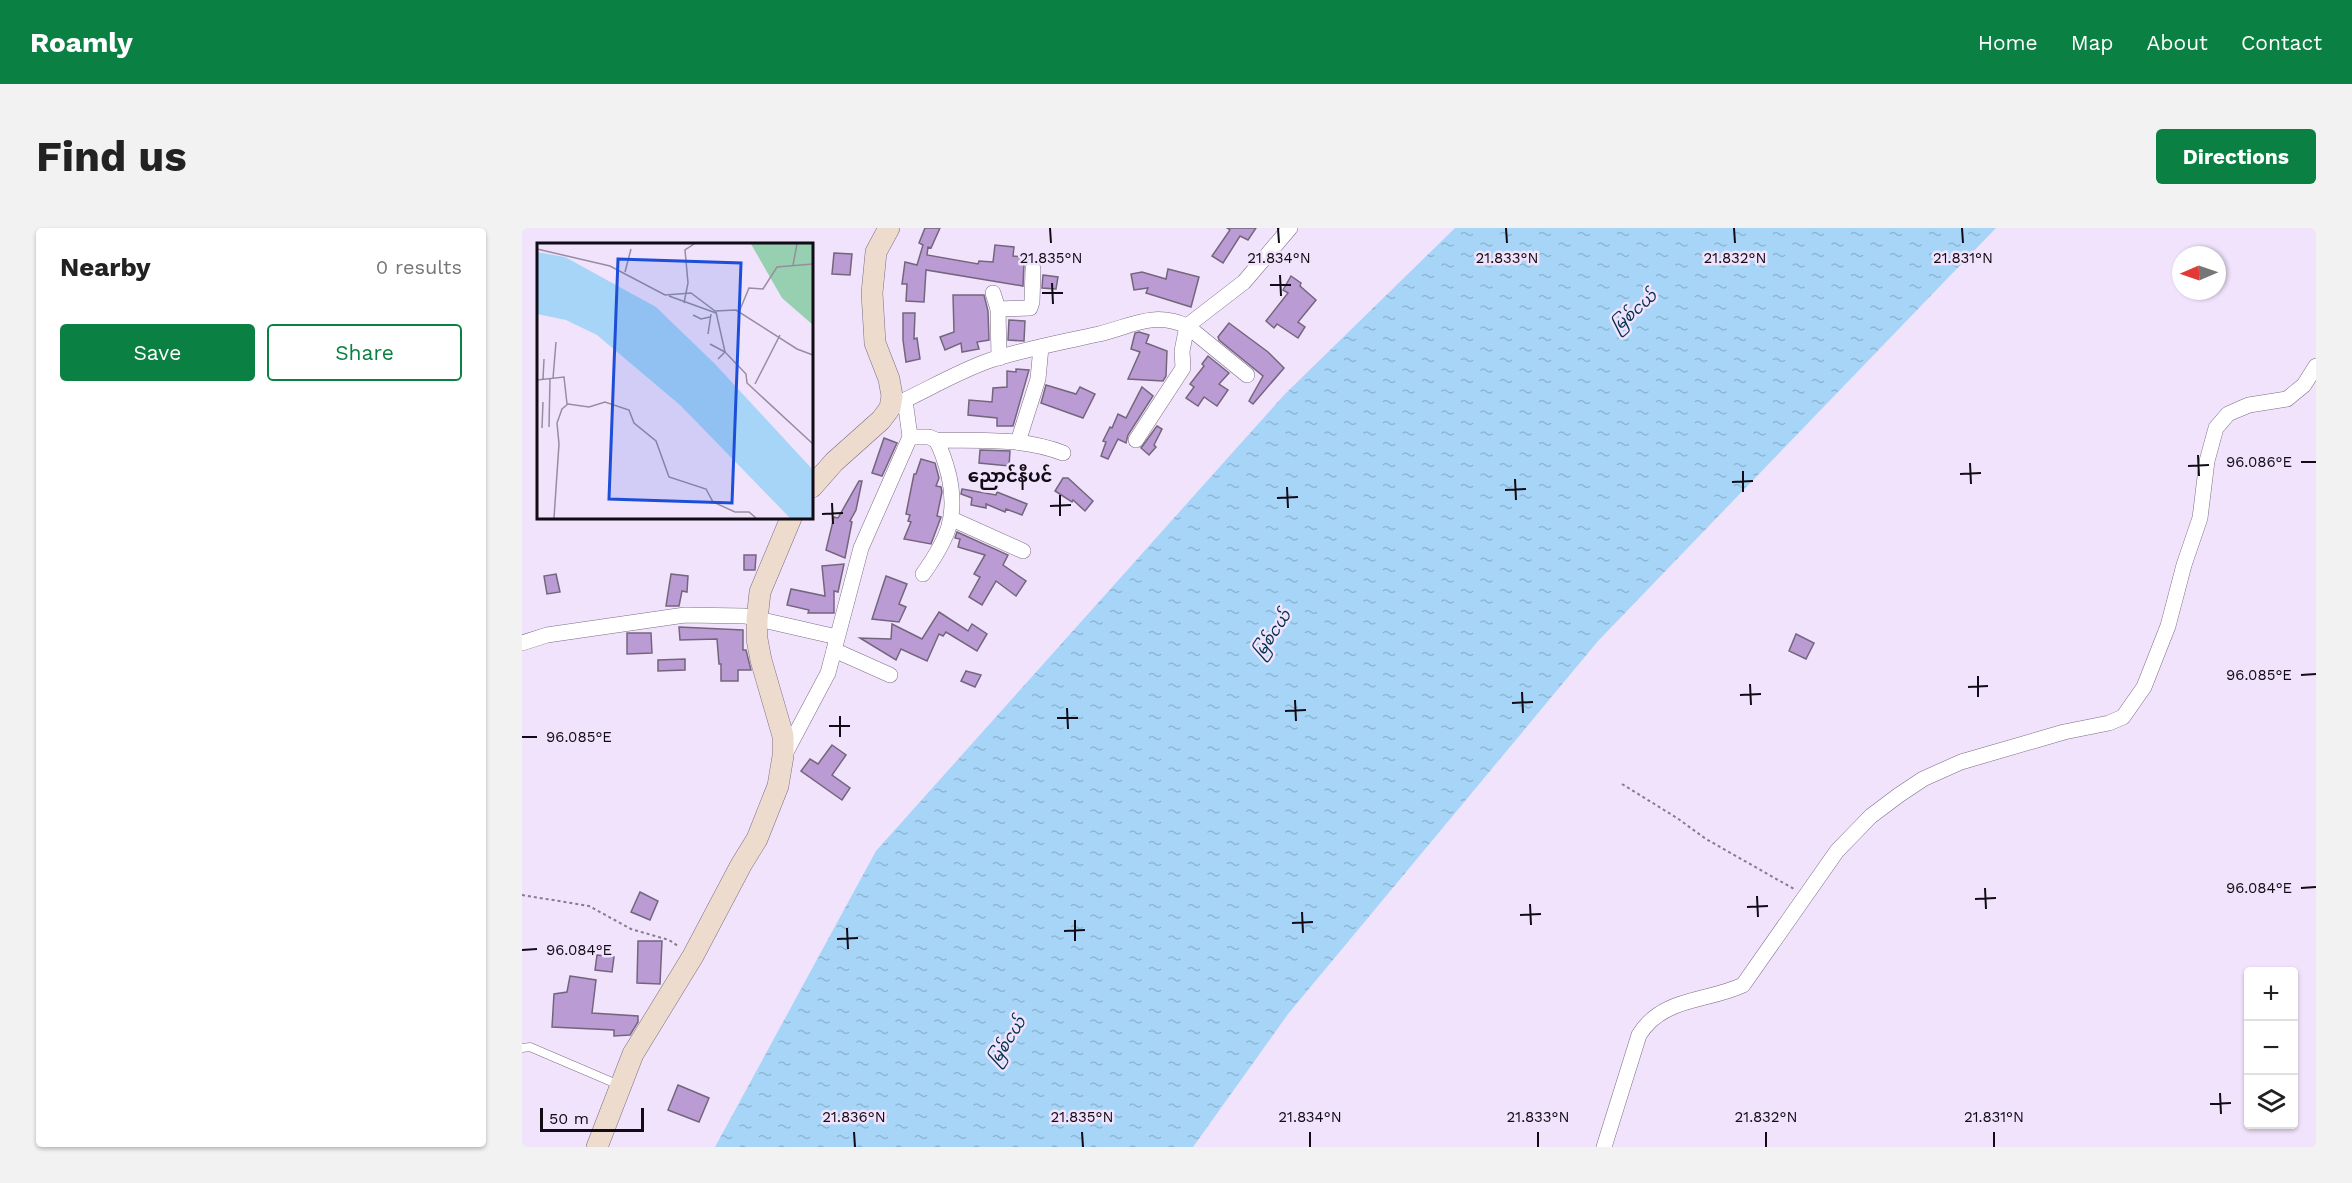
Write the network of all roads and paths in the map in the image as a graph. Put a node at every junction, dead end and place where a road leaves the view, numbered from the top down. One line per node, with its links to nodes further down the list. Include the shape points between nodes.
1 (888, 228): 11 (street, via 876,252 872,293 875,343 892,396)
2 (1290, 228): 6 (street, via 1244,282)
3 (1033, 269): 5 (street, via 1030,308)
4 (993, 293): 5 (street)
5 (998, 309): 8 (street)
6 (1187, 326): 7 (street, via 1147,319); 10 (street); 14 (street, via 1183,368)
7 (1041, 347): 8 (street); 15 (street, via 1038,379)
8 (999, 358): 11 (street)
9 (2316, 366): 29 (street, via 2304,385 2287,399 2249,405 2228,414 2216,428 2207,461 2200,518 2170,620 2144,687 2123,717 1961,762 1923,780 1871,816 1845,841)
10 (1246, 375)
11 (898, 402): 12 (street); 17 (street)
12 (910, 437): 13 (street); 24 (street, via 861,548)
13 (936, 440): 15 (street); 19 (street, via 950,482)
14 (1136, 440)
15 (1018, 442): 16 (street)
16 (1063, 453)
17 (813, 486)
18 (791, 519): 22 (street, via 760,592)
19 (952, 519): 20 (street); 21 (street, via 944,542)
20 (1023, 551)
21 (923, 574)
22 (757, 620): 23 (street, via 734,615 671,616); 24 (street); 26 (street, via 757,639 783,736)
23 (522, 642)
24 (836, 644): 25 (street); 26 (street, via 821,687)
25 (890, 675)
26 (783, 756): 30 (street, via 778,786 757,839)
27 (1622, 784): 29 (path, via 1706,839)
28 (522, 895): 30 (path, via 589,906 632,929 669,940)
29 (1806, 896): 34 (street, via 1743,985 1723,994 1687,1001 1645,1025)
30 (693, 956): 32 (street, via 638,1045)
31 (522, 1048): 32 (lane, via 530,1047)
32 (621, 1085): 33 (street)
33 (597, 1147)
34 (1604, 1147)

